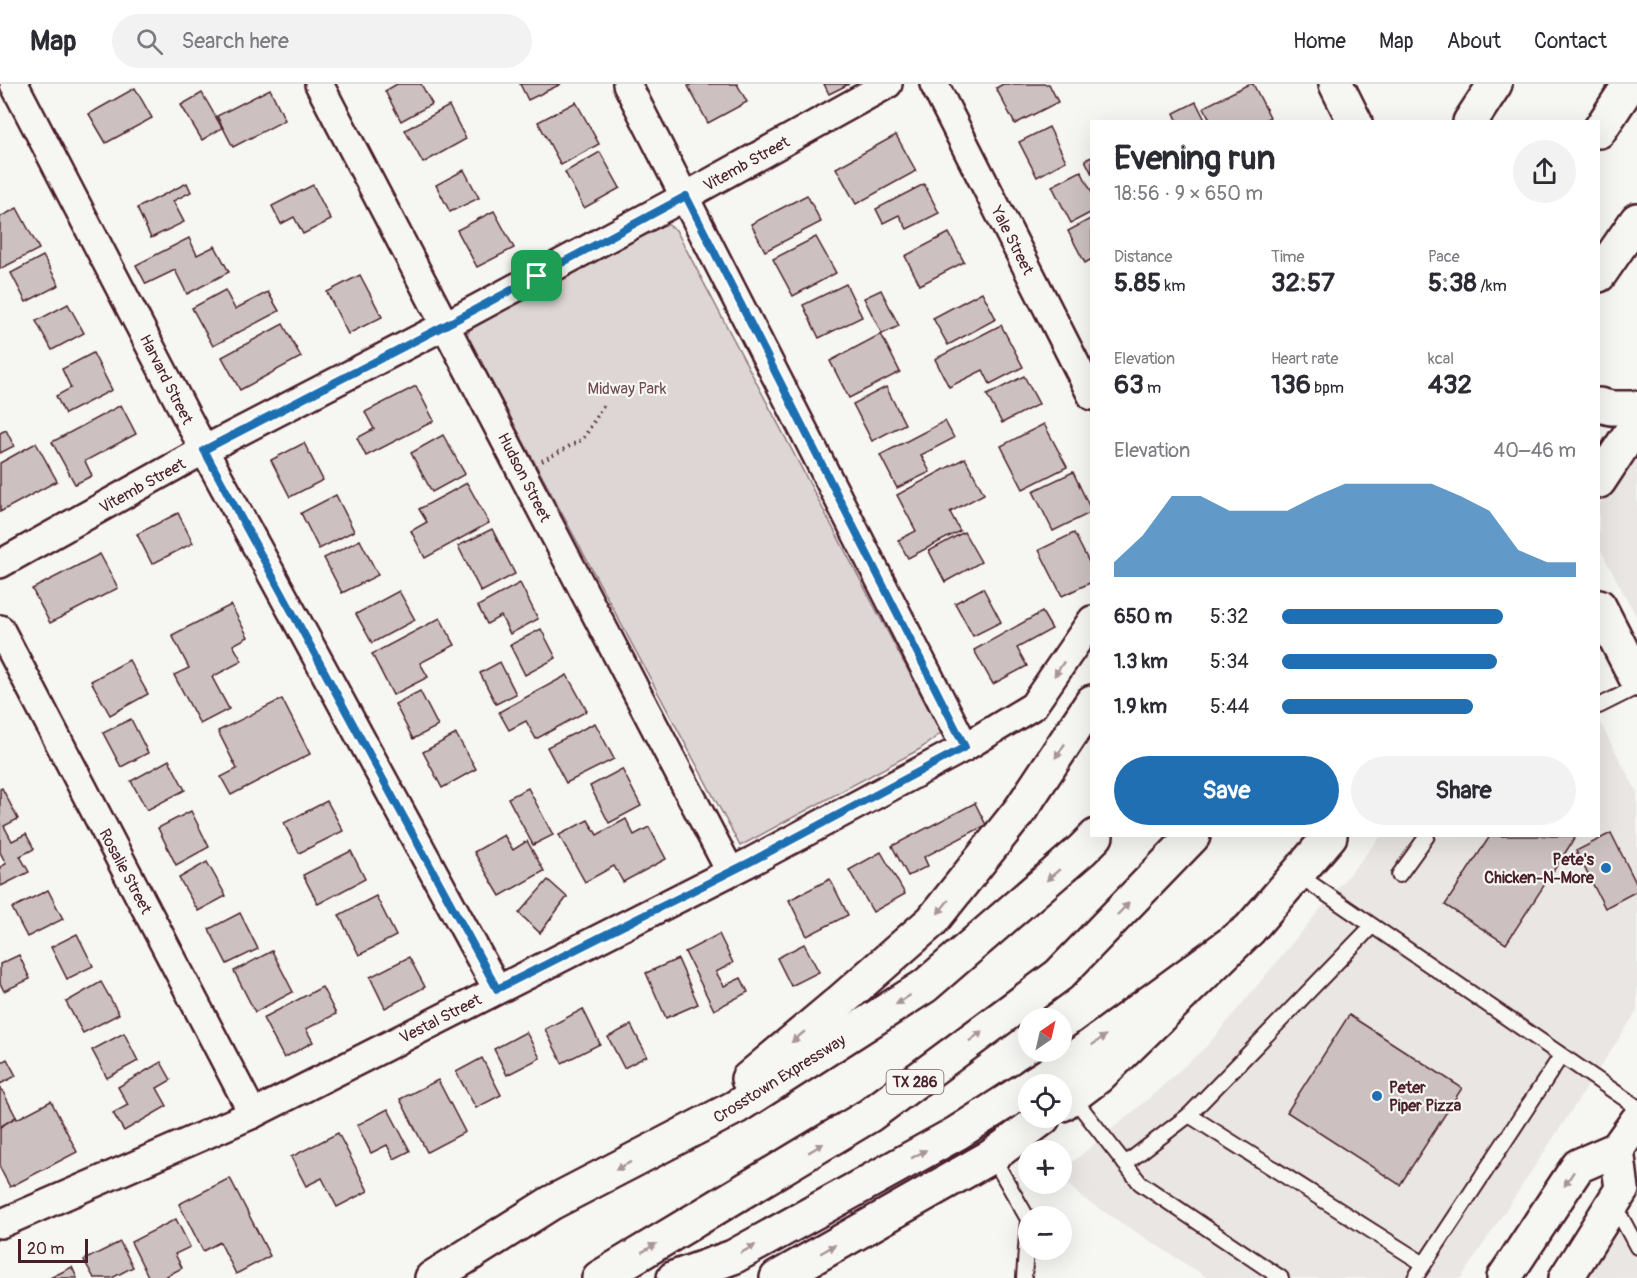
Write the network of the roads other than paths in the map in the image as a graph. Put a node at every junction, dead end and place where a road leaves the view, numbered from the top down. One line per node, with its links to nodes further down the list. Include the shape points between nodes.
1 (14, 84): 20 (street, Harvard Street)
2 (319, 84): 15 (street, Hudson Street)
3 (627, 84): 12 (street)
4 (888, 84): 12 (street, Vitemb Street)
5 (934, 84): 16 (street, Yale Street)
6 (1336, 84): 9 (main road)
7 (1495, 84): 10 (main road)
8 (1630, 84): 11 (main road)
9 (1354, 120)
10 (1471, 120)
11 (1600, 129)
12 (686, 196): 15 (street, Vitemb Street); 30 (street)
13 (1637, 219): 14 (main road)
14 (1600, 274)
15 (446, 324): 20 (street, Vitemb Street); 35 (street, Hudson Street)
16 (1090, 392)
17 (1600, 405): 18 (main road)
18 (1637, 408)
19 (1637, 423): 21 (main road)
20 (204, 450): 22 (street, Vitemb Street); 40 (street, Harvard Street)
21 (1600, 479)
22 (0, 564)
23 (1600, 608): 26 (main road)
24 (1090, 624): 30 (street, Vestal Street, one-way to 30, via 1033,706)
25 (0, 629): 47 (street, Rosalie Street)
26 (1637, 680)
27 (1637, 687): 29 (lane)
28 (1090, 705): 50 (main road, one-way to 50, via 1021,809 932,921)
29 (1600, 706)
30 (965, 747): 35 (street, Vestal Street)
31 (1095, 837): 50 (main road, Crosstown Expressway, one-way to 50, via 924,986 736,1107)
32 (1192, 837): 59 (main road, TX 286, one-way to 32, via 870,1115 1059,975)
33 (1329, 837): 36 (main road)
34 (1426, 837): 37 (lane)
35 (730, 871): 40 (street, Vestal Street)
36 (1297, 874): 38 (lane); 39 (main road)
37 (1399, 874)
38 (1372, 926): 41 (lane); 48 (lane)
39 (1249, 930): 42 (main road, one-way to 39); 44 (main road, via 1099,1076)
40 (497, 989): 47 (street, Vestal Street)
41 (1561, 1056): 46 (lane); 57 (lane)
42 (1049, 1074)
43 (1018, 1094): 60 (main road, one-way to 43, via 743,1251 957,1133)
44 (1072, 1096)
45 (1072, 1106): 53 (lane)
46 (1637, 1107)
47 (253, 1114): 55 (street, Vestal Street)
48 (1189, 1114): 53 (lane); 57 (lane)
49 (1030, 1128): 52 (main road)
50 (675, 1139): 58 (main road, Crosstown Expressway, one-way to 58, via 551,1203)
51 (1629, 1140): 54 (main road, via 1622,1189); 65 (main road, one-way to 65, via 1578,1166)
52 (992, 1156): 61 (main road, one-way to 52); 62 (lane, via 1028,1219)
53 (1125, 1164): 63 (lane, via 1140,1183)
54 (1613, 1202): 56 (lane); 66 (main road)
55 (0, 1224)
56 (1637, 1247)
57 (1424, 1264): 64 (lane)
58 (432, 1278)
59 (599, 1278)
60 (674, 1278)
61 (777, 1278)
62 (1024, 1278)
63 (1281, 1278)
64 (1414, 1278)
65 (1504, 1278)
66 (1566, 1278)

